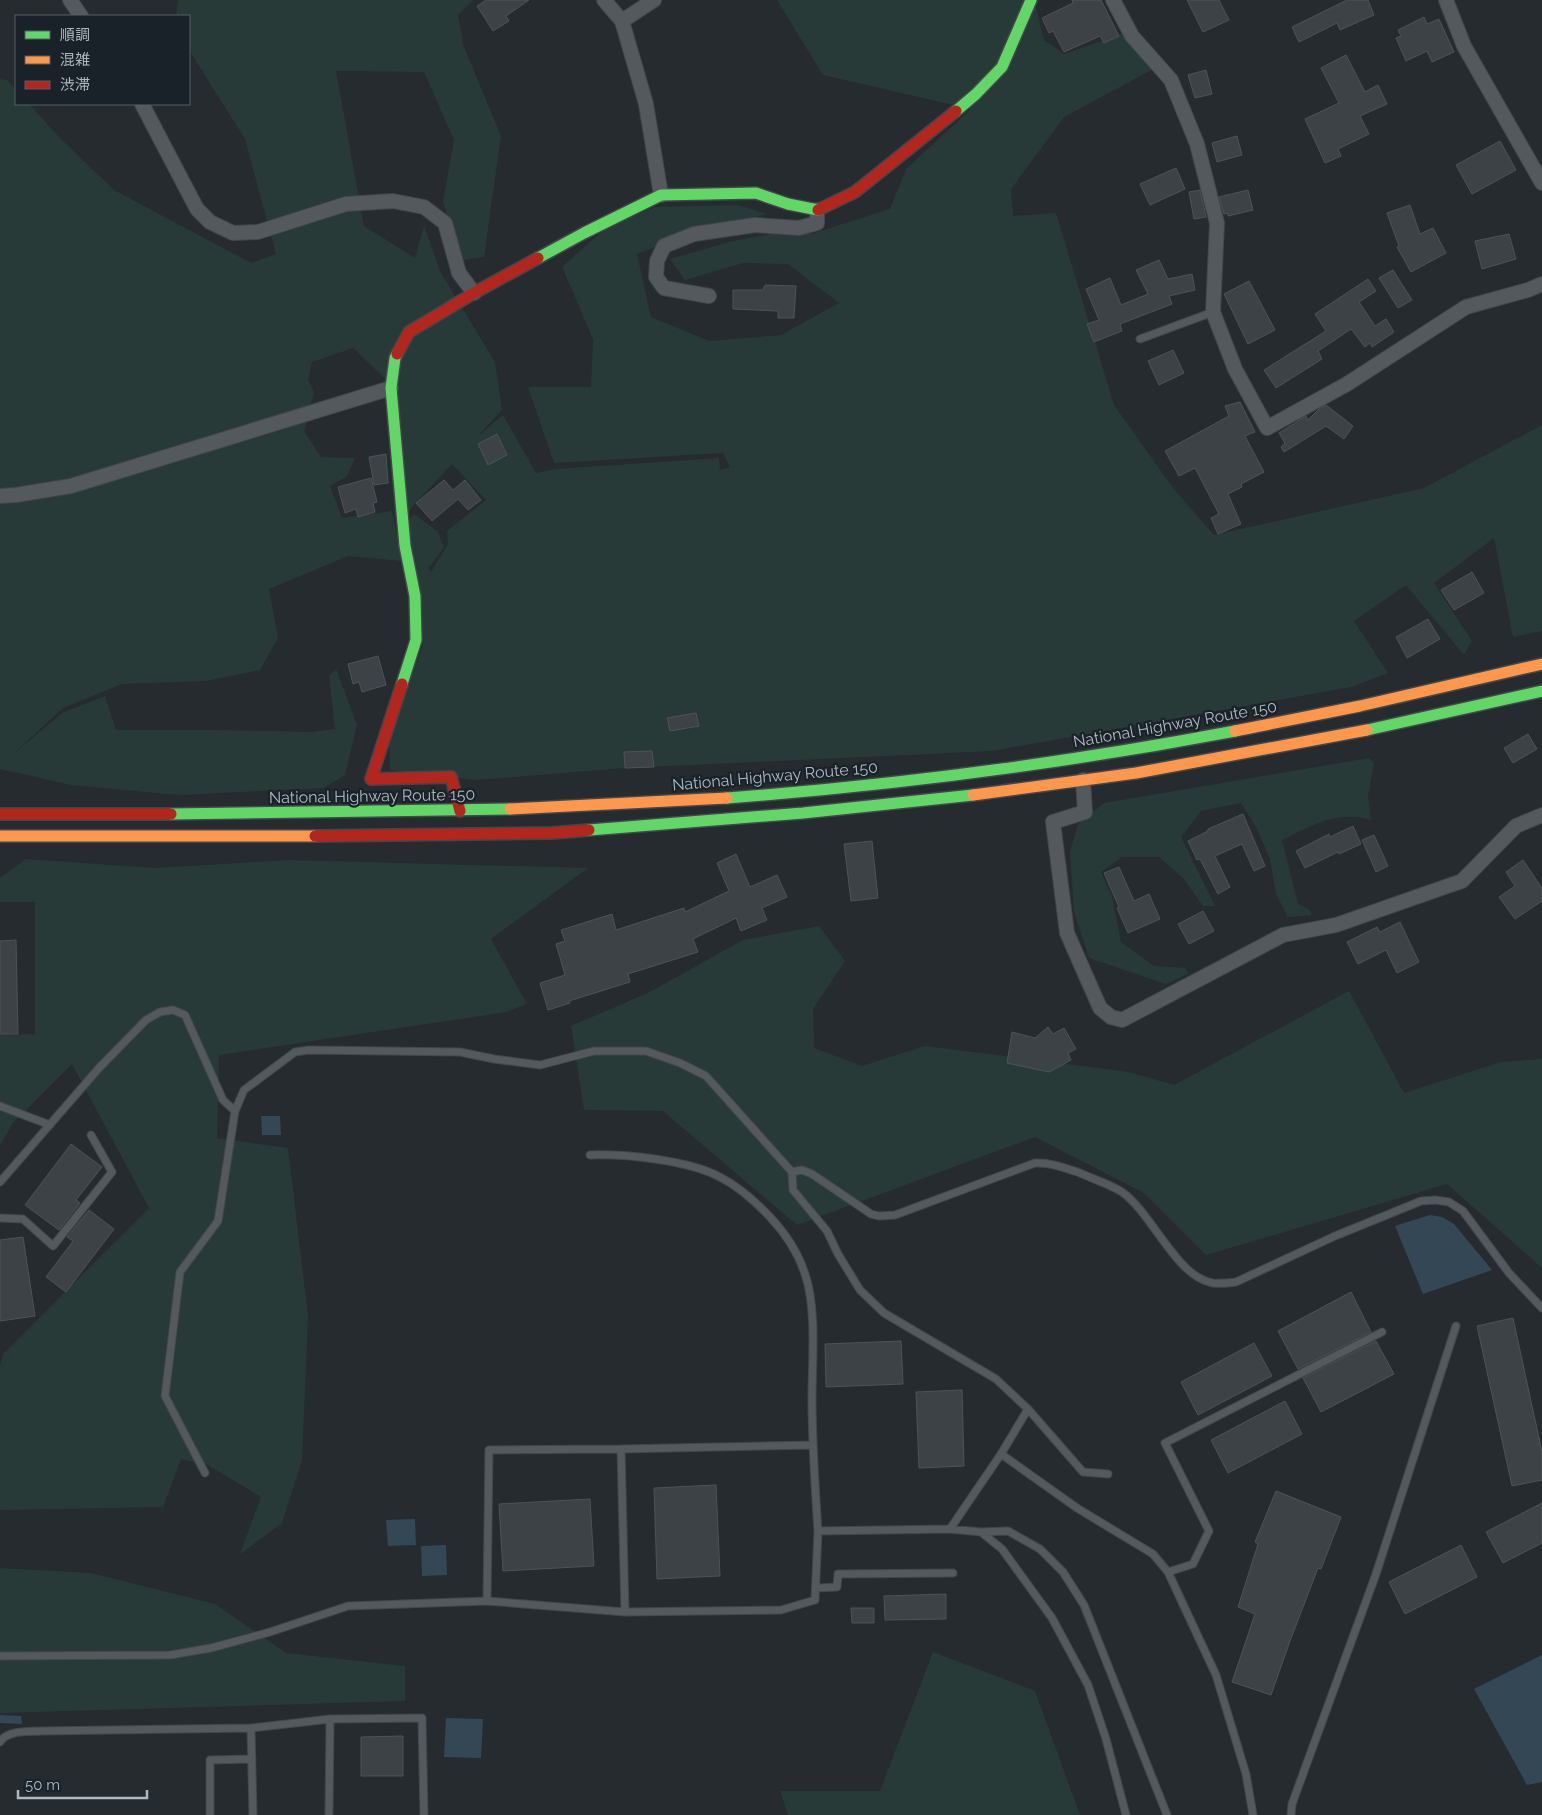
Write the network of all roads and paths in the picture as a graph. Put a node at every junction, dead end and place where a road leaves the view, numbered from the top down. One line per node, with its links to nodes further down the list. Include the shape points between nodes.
1 (70, 0): 7 (street)
2 (604, 0): 8 (street)
3 (654, 0): 8 (street)
4 (1031, 0): 12 (main road, via 1002,67 976,94 855,192)
5 (1113, 0): 16 (street, via 1132,36 1171,80 1197,144 1217,223)
6 (1446, 0): 10 (street, via 1464,46)
7 (81, 15)
8 (622, 21): 11 (street, via 646,104)
9 (143, 105): 14 (street, via 197,209 210,222 234,233 258,232 346,204 394,201 424,207 445,223 460,273)
10 (1542, 183)
11 (661, 195): 12 (main road, via 756,193); 14 (main road)
12 (817, 210): 15 (street, via 817,223 799,228 755,225 694,234 664,246 657,261 656,277 664,288)
13 (1542, 284): 16 (street, via 1466,307 1346,384 1267,428 1235,369)
14 (474, 293): 18 (main road, via 409,332 395,358)
15 (710, 296)
16 (1213, 312): 17 (lane)
17 (1140, 339)
18 (391, 388): 19 (street, via 71,486); 23 (main road, via 404,546 415,596 416,640 370,779 451,777)
19 (0, 496)
20 (1542, 664): 23 (main road, National Highway Route 150, via 1316,716 1131,750 966,774 806,792 641,804)
21 (1542, 691): 22 (main road, via 1381,727)
22 (1083, 780): 25 (street, via 1085,812 1053,822 1067,933 1100,1008 1111,1017 1122,1020 1283,935 1336,925 1462,882 1516,826); 26 (main road, via 803,813 552,833)
23 (460, 811): 24 (main road, National Highway Route 150)
24 (0, 814)
25 (1542, 815)
26 (0, 836)
27 (0, 1106): 29 (lane)
28 (235, 1111): 29 (lane, via 223,1100 185,1015 173,1010 160,1012 146,1020); 32 (lane, via 244,1090 295,1052 308,1050 460,1052 494,1060 540,1064 594,1051 646,1051 706,1076); 42 (lane, via 218,1220 180,1272 165,1396)
29 (50, 1125): 33 (lane)
30 (92, 1136): 34 (lane, via 112,1172 53,1246 23,1219)
31 (590, 1155): 39 (lane, via 615,1154 689,1165 740,1189 780,1227 806,1275 812,1310)
32 (792, 1172): 35 (lane, via 802,1170 812,1174 871,1214 879,1216 895,1215 1045,1162 1122,1192 1150,1221 1185,1268 1211,1283 1223,1284 1236,1282 1335,1236 1421,1202 1449,1202 1463,1211 1509,1273); 38 (lane, via 793,1190 827,1231 860,1290 884,1313 996,1379)
33 (0, 1182)
34 (0, 1218)
35 (1542, 1308)
36 (1456, 1326): 64 (lane, via 1376,1574 1292,1804)
37 (1382, 1332): 47 (lane, via 1165,1443 1209,1531 1192,1564)
38 (1028, 1408): 41 (lane); 43 (lane, via 1083,1472)
39 (812, 1445): 40 (lane); 45 (lane)
40 (621, 1449): 50 (lane, via 489,1450); 51 (lane)
41 (1001, 1454): 44 (lane); 47 (lane, via 1077,1508 1154,1554)
42 (205, 1473)
43 (1108, 1474)
44 (950, 1530): 45 (lane); 46 (lane)
45 (818, 1531): 49 (lane)
46 (980, 1532): 61 (lane, via 1002,1549 1039,1599 1088,1685); 62 (lane, via 1008,1531 1040,1549 1063,1572 1084,1604)
47 (1168, 1572): 63 (lane, via 1216,1674 1246,1774)
48 (953, 1573): 49 (lane, via 838,1574 837,1587)
49 (816, 1588): 51 (lane, via 815,1600 781,1610)
50 (487, 1600): 51 (lane); 52 (lane, via 348,1606 262,1634 170,1655)
51 (625, 1612)
52 (0, 1656)
53 (330, 1719): 54 (lane); 59 (lane); 60 (lane, via 422,1718)
54 (251, 1728): 55 (lane, via 41,1731 10,1734); 56 (lane)
55 (0, 1742)
56 (252, 1759): 57 (lane, via 210,1760); 58 (lane)
57 (210, 1815)
58 (254, 1815)
59 (329, 1815)
60 (424, 1815)
61 (1126, 1815)
62 (1167, 1815)
63 (1253, 1815)
64 (1291, 1815)

